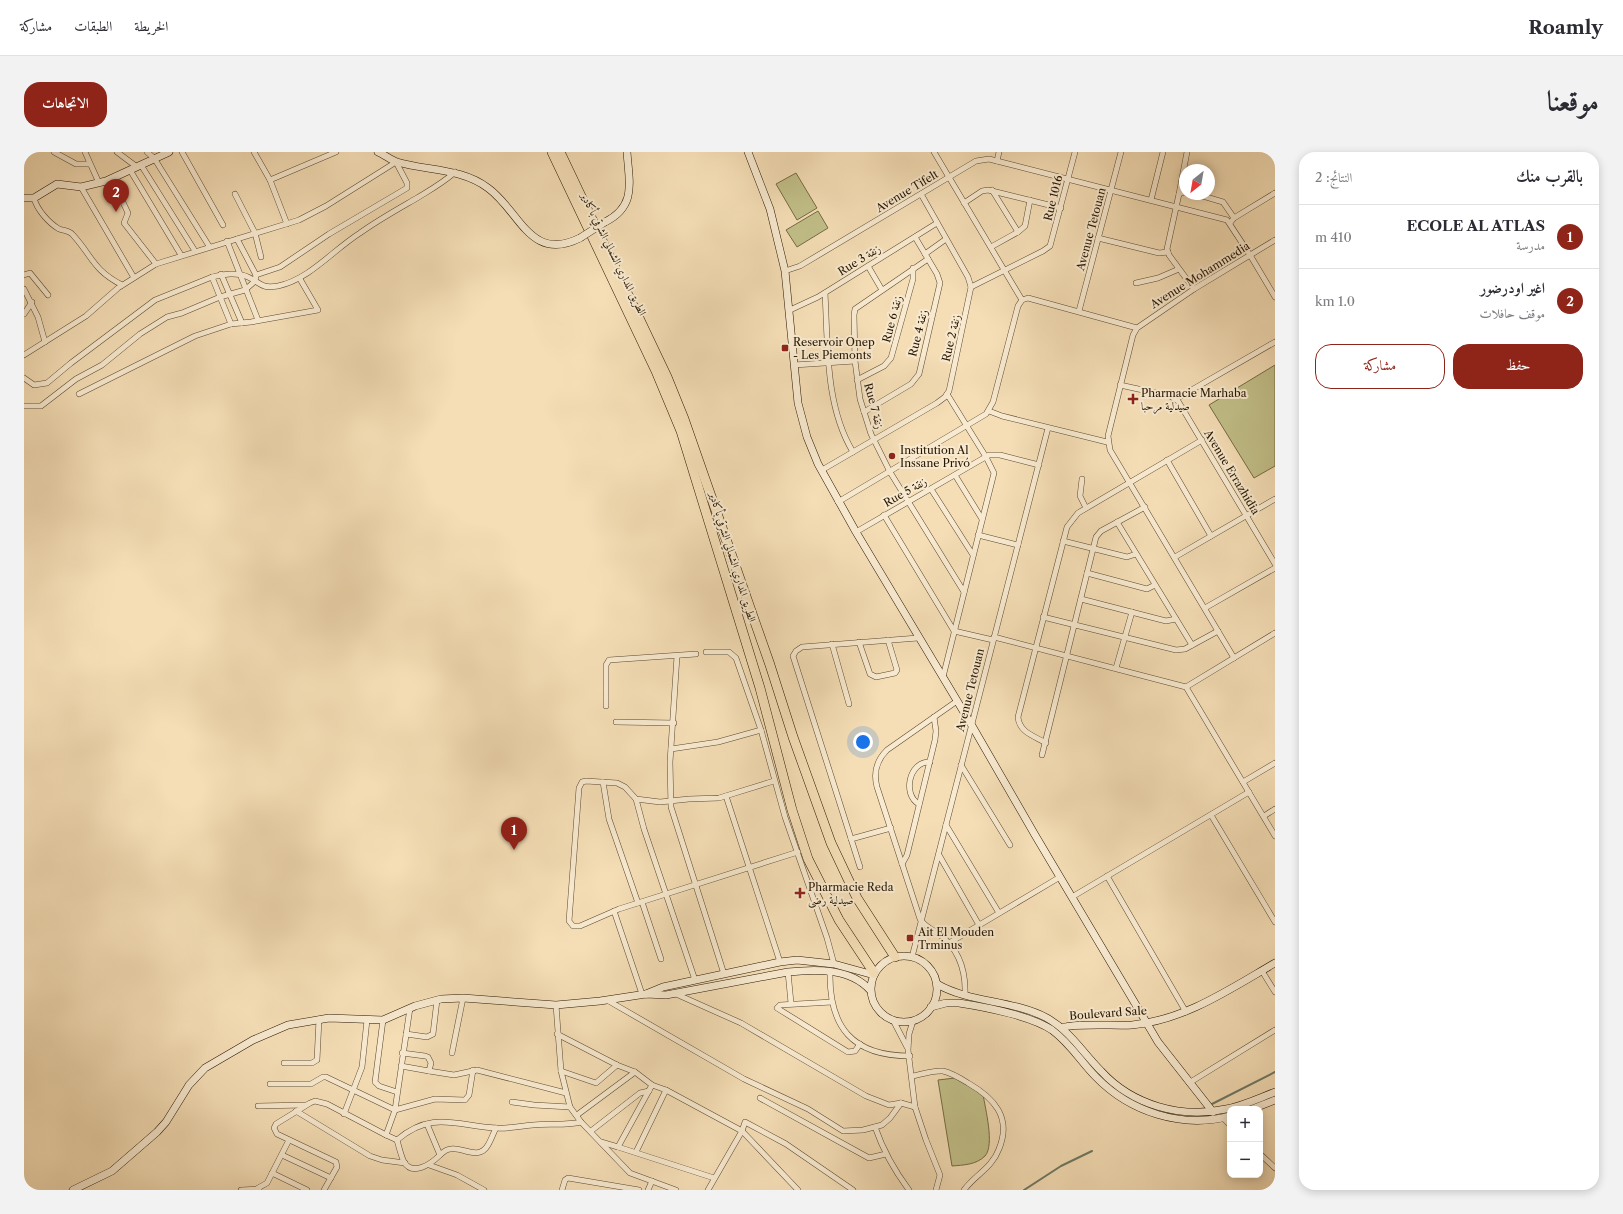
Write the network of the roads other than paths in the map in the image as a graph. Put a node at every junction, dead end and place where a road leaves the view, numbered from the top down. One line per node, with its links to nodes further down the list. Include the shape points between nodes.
1 (54, 152): 23 (street, via 76,164)
2 (85, 152): 23 (street)
3 (117, 152): 25 (street)
4 (147, 152): 20 (street)
5 (168, 152): 20 (street)
6 (182, 152): 51 (street)
7 (254, 152): 30 (street)
8 (336, 152): 30 (street)
9 (378, 152): 22 (street)
10 (552, 152): 239 (highway, الطريق المداري الشمالي الشرقي بأكادير, via 679,425 760,688 792,810 808,859 839,920)
11 (560, 152): 229 (highway, الطريق المداري الشمالي الشرقي بأكادير, via 676,398 831,843 857,898)
12 (627, 152): 26 (street, bridge, via 628,200 619,215 580,238 558,246 539,240 492,191)
13 (748, 152): 73 (street, via 770,209)
14 (934, 152): 27 (street)
15 (999, 152): 21 (street)
16 (1075, 152): 29 (street, Rue 1016)
17 (1121, 152): 34 (street, Avenue Tetouan)
18 (1163, 152): 42 (street)
19 (1187, 152): 24 (street)
20 (154, 158): 25 (street); 60 (street)
21 (997, 161): 27 (street, Avenue Tifelt, via 979,160); 29 (street, Avenue Tifelt)
22 (396, 162): 26 (street); 50 (street, via 326,206); 78 (street, via 407,188 315,242 275,270)
23 (89, 164): 31 (street)
24 (1185, 164)
25 (136, 167): 28 (street); 62 (street); 65 (street)
26 (455, 172): 81 (street, via 358,234)
27 (949, 177): 37 (street, Avenue Tifelt); 44 (street)
28 (112, 179): 31 (street); 69 (street, via 128,214 124,223)
29 (1068, 179): 34 (street, Avenue Tifelt); 46 (street, Rue 1016)
30 (270, 180): 50 (street)
31 (99, 183): 32 (street)
32 (81, 187): 40 (street, via 57,184); 79 (street)
33 (992, 190): 41 (street); 44 (street, via 982,191); 52 (street)
34 (1111, 190): 42 (street, Avenue Tifelt); 55 (street, Avenue Tetouan)
35 (1275, 193): 47 (street)
36 (235, 194): 53 (street)
37 (921, 194): 48 (street); 73 (street, Avenue Tifelt, via 800,266)
38 (1179, 194): 45 (street)
39 (24, 198): 40 (street)
40 (34, 198): 84 (street, via 37,208 58,228 72,234 102,273)
41 (1030, 200): 46 (street); 52 (street, via 1026,223)
42 (1151, 200): 45 (street, Avenue Tifelt)
43 (1215, 200): 47 (street, via 1223,202)
44 (964, 203): 61 (street)
45 (1176, 206): 49 (street, Avenue Tifelt, via 1224,219); 63 (street)
46 (1061, 208): 74 (street, Rue 1016, via 1053,241 1048,248)
47 (1234, 218): 49 (street)
48 (937, 223): 54 (street, Rue 3 زنقة); 57 (street)
49 (1230, 223): 66 (street)
50 (286, 224): 53 (street)
51 (223, 225)
52 (1018, 232): 61 (street)
53 (255, 233): 56 (street); 67 (street)
54 (915, 237): 64 (street, Rue 4 زنقة); 70 (street, Rue 3 زنقة)
55 (1098, 238): 63 (street, via 1159,253); 98 (street, Avenue Tetouan)
56 (238, 239): 59 (street); 78 (street)
57 (946, 239): 64 (street); 85 (street)
58 (1275, 240): 66 (street, Avenue Mohammedia)
59 (227, 241): 60 (street); 77 (street)
60 (209, 246): 62 (street)
61 (991, 247): 74 (street)
62 (194, 251): 65 (street)
63 (1168, 252): 72 (street)
64 (925, 254): 68 (street, Rue 4 زنقة)
65 (181, 255): 69 (street)
66 (1250, 255): 87 (street, Avenue Mohammedia); 94 (street)
67 (261, 257)
68 (928, 259): 71 (street, Rue 7 زنقة); 118 (street, Rue 4 زنقة, via 939,277 940,285 919,374 911,384)
69 (156, 264): 79 (street)
70 (868, 266): 89 (street); 90 (street, Rue 3 زنقة)
71 (913, 268): 89 (street, Rue 7 زنقة); 111 (street, Rue 6 زنقة, via 912,282 891,358 884,366)
72 (1179, 269): 83 (street, via 1158,278); 87 (street)
73 (785, 271): 97 (street)
74 (1004, 271): 85 (street); 95 (street)
75 (221, 274): 77 (street); 80 (street); 91 (street)
76 (24, 275): 92 (street, via 30,273)
77 (241, 275): 82 (street); 88 (street)
78 (256, 275): 82 (street)
79 (133, 276): 84 (street)
80 (212, 277): 93 (street); 110 (street, via 155,300 47,383 37,385)
81 (300, 279): 82 (street, via 273,287 261,287); 100 (street, via 318,310)
82 (255, 281): 88 (street)
83 (1136, 283)
84 (122, 285): 104 (street, via 86,316)
85 (971, 287): 114 (street, Rue 2 زنقة)
86 (24, 289): 96 (street)
87 (1194, 289): 103 (street, Avenue Mohammedia)
88 (245, 290): 91 (street); 100 (street)
89 (882, 290): 107 (street, Rue 7 زنقة, via 855,310)
90 (825, 293): 97 (street, Rue 3 زنقة); 108 (street)
91 (230, 294): 93 (street); 101 (street)
92 (48, 295)
93 (220, 297): 102 (street); 116 (street, via 167,317 41,406)
94 (1275, 297)
95 (1022, 300): 98 (street, via 1028,298); 117 (street, via 1018,306)
96 (32, 302): 99 (street); 104 (street)
97 (790, 310): 109 (street)
98 (1079, 311): 103 (street)
99 (24, 314)
100 (258, 320): 101 (street)
101 (242, 323): 102 (street)
102 (231, 324): 113 (street, via 177,344)
103 (1137, 328): 112 (street)
104 (45, 342): 106 (street)
105 (1275, 342): 115 (street)
106 (24, 355)
107 (855, 361): 108 (street); 111 (street, Rue 7 زنقة)
108 (829, 362): 109 (street); 124 (street, via 838,416)
109 (794, 365): 128 (street, via 802,420)
110 (24, 378)
111 (857, 380): 118 (street, Rue 7 زنقة)
112 (1120, 385): 115 (street); 123 (street)
113 (79, 394)
114 (947, 394): 119 (street); 121 (street, via 940,402)
115 (1176, 399): 122 (street, Avenue Errazhidia)
116 (24, 406)
117 (989, 411): 119 (street); 120 (street)
118 (864, 412): 121 (street, Rue 7 زنقة)
119 (968, 427): 125 (street); 129 (street)
120 (1048, 428): 123 (street); 127 (street, Avenue Tetouan)
121 (874, 440): 124 (street); 129 (street, Rue 7 زنقة)
122 (1202, 440): 126 (street); 140 (street, Avenue Errazhidia)
123 (1107, 442): 132 (street)
124 (853, 452): 128 (street)
125 (986, 457): 127 (street, via 992,454 1000,455); 130 (street, Rue 5 زنقة); 141 (street, via 994,476)
126 (1167, 460): 132 (street); 145 (street)
127 (1039, 465): 147 (street, Avenue Tetouan)
128 (822, 470): 135 (street)
129 (890, 472): 135 (street); 136 (street)
130 (955, 475): 133 (street, Rue 5 زنقة); 141 (street)
131 (1082, 479): 138 (street, via 1080,496)
132 (1129, 482): 137 (street); 138 (street)
133 (931, 489): 136 (street, Rue 5 زنقة); 150 (street)
134 (1275, 499): 140 (street)
135 (838, 502): 143 (street)
136 (908, 502): 139 (street, Rue 5 زنقة); 156 (street)
137 (1145, 507): 142 (street); 151 (street)
138 (1086, 508): 146 (street, via 1069,523)
139 (884, 515): 143 (street, Rue 5 زنقة); 163 (street)
140 (1247, 515): 145 (street); 152 (street, Avenue Errazhidia)
141 (982, 519): 144 (street)
142 (1117, 522): 148 (street, via 1099,533); 149 (street)
143 (856, 532): 167 (street)
144 (978, 535): 147 (street); 150 (street)
145 (1211, 536): 151 (street)
146 (1063, 541): 148 (street); 160 (street)
147 (1018, 545): 168 (street, Avenue Tetouan)
148 (1093, 548): 149 (street, via 1127,557); 154 (street)
149 (1136, 554): 155 (street)
150 (973, 555): 156 (street)
151 (1175, 557): 158 (street)
152 (1275, 564)
153 (1275, 568): 158 (street)
154 (1087, 573): 155 (street, via 1147,589); 157 (street)
155 (1155, 586): 161 (street)
156 (964, 592): 163 (street)
157 (1080, 599): 159 (street); 162 (street)
158 (1205, 608): 164 (street)
159 (1132, 612): 161 (street, via 1166,621); 166 (street)
160 (1043, 617): 162 (street); 173 (street)
161 (1176, 619): 172 (street)
162 (1074, 625): 166 (street); 176 (street)
163 (954, 631): 168 (street); 180 (street)
164 (1218, 631): 172 (street); 178 (street)
165 (1275, 633): 178 (street)
166 (1125, 637): 172 (street, via 1176,650); 179 (street)
167 (918, 638): 169 (street); 180 (street)
168 (994, 638): 173 (street); 188 (street, Avenue Tetouan)
169 (888, 640): 170 (street); 170 (street, via 897,670 876,678 870,674)
170 (859, 642): 171 (street)
171 (832, 644): 183 (street); 210 (street, via 802,647 796,651 793,659)
172 (1192, 645)
173 (1036, 647): 176 (street); 190 (street, via 1018,720 1023,730)
174 (706, 652): 189 (street, via 729,652 735,656)
175 (696, 654): 177 (street)
176 (1067, 655): 179 (street); 190 (street)
177 (677, 656): 184 (street, via 610,660 606,665); 187 (street)
178 (1234, 658): 181 (street)
179 (1116, 668): 181 (street)
180 (942, 678): 182 (street)
181 (1186, 687): 198 (street)
182 (957, 701): 185 (street); 188 (street)
183 (849, 704)
184 (606, 706)
185 (934, 717): 193 (street, via 936,736); 208 (street, via 887,750 877,765 876,782)
186 (616, 722): 187 (street)
187 (674, 723): 191 (street)
188 (971, 724): 195 (street, Avenue Tetouan); 218 (street)
189 (761, 730): 191 (street, via 718,742); 196 (street)
190 (1046, 743): 192 (street)
191 (671, 749): 202 (street)
192 (1042, 755)
193 (930, 762): 203 (street); 203 (street, via 915,767 910,785 914,800)
194 (1275, 763): 198 (street)
195 (961, 765): 207 (street, Avenue Tetouan); 211 (street)
196 (774, 781): 200 (street); 212 (street)
197 (603, 782): 201 (street, via 620,784); 222 (street, via 609,819); 223 (street, via 586,781 580,786 569,921 573,926 578,926)
198 (1243, 782): 199 (street)
199 (1248, 792): 205 (street); 206 (street)
200 (726, 796): 202 (street, via 709,800 689,799); 216 (street)
201 (636, 799): 202 (street); 220 (street)
202 (670, 802): 219 (street)
203 (919, 804): 214 (street, via 907,855)
204 (1275, 810): 206 (street)
205 (1211, 814): 217 (street); 226 (street)
206 (1264, 816): 209 (street)
207 (946, 825): 213 (street, Avenue Tetouan); 224 (street)
208 (891, 828): 210 (street); 214 (street)
209 (1275, 836)
210 (851, 839): 215 (street)
211 (1010, 845)
212 (798, 852): 216 (street); 234 (street)
213 (939, 855): 225 (street, Avenue Tetouan); 227 (street)
214 (902, 864): 225 (street)
215 (860, 867)
216 (750, 868): 219 (street); 232 (street)
217 (1107, 876): 221 (street); 259 (street)
218 (1060, 877): 221 (street); 224 (street)
219 (695, 886): 220 (street); 238 (street)
220 (666, 894): 222 (street); 240 (street)
221 (1072, 897): 265 (street)
222 (640, 902): 223 (street); 231 (street)
223 (614, 911): 246 (street)
224 (999, 913): 227 (street)
225 (921, 922): 228 (street); 230 (street, Avenue Tetouan)
226 (1275, 922)
227 (979, 925): 228 (street)
228 (949, 943): 249 (street, via 962,967)
229 (895, 957): 230 (street); 239 (street, via 883,963)
230 (912, 957): 241 (street, via 928,967)
231 (661, 959)
232 (780, 962): 234 (street, via 805,960); 238 (street)
233 (1275, 963): 235 (street, Boulevard Sale)
234 (834, 964): 239 (street)
235 (1262, 970): 245 (street); 259 (street, Boulevard Sale)
236 (788, 972): 237 (street); 247 (street); 254 (street)
237 (830, 972): 243 (street, via 852,977); 253 (street)
238 (724, 974): 240 (street)
239 (874, 974): 243 (street)
240 (695, 980): 242 (street)
241 (937, 984): 244 (street, Boulevard Sale); 258 (street)
242 (663, 987): 246 (street); 248 (street, via 662,991)
243 (870, 990): 263 (street, via 875,1006)
244 (955, 992): 249 (street, Boulevard Sale); 255 (street)
245 (1275, 992)
246 (644, 994): 248 (street); 252 (street)
247 (676, 994): 248 (street); 294 (street, via 741,1023 866,1096 889,1105)
248 (666, 995)
249 (965, 995): 266 (street, Boulevard Sale, via 1037,1014)
250 (463, 998): 251 (street); 256 (street); 272 (street)
251 (437, 1000): 257 (street); 268 (street, via 432,1034 427,1037)
252 (607, 1000): 256 (street); 308 (street, via 744,1079 808,1109 843,1131)
253 (832, 1002): 254 (street); 270 (street, via 840,1024)
254 (791, 1003): 270 (street, via 777,1008 848,1052 855,1050)
255 (953, 1003): 258 (street); 305 (street, via 1029,1019 1044,1025 1063,1040 1105,1086 1142,1110 1183,1120)
256 (556, 1005): 269 (street)
257 (410, 1008): 262 (street); 268 (street)
258 (931, 1008): 264 (street)
259 (1186, 1012): 265 (street, Boulevard Sale)
260 (319, 1019): 261 (street); 274 (street, via 317,1060 312,1063); 330 (street, via 288,1025 270,1032 205,1068 189,1085 157,1132 112,1171)
261 (367, 1020): 262 (street); 287 (street, via 362,1067)
262 (383, 1020): 288 (street, via 375,1082)
263 (893, 1020): 264 (street); 273 (street)
264 (913, 1021): 273 (street, via 909,1034)
265 (1146, 1023): 266 (street, Boulevard Sale, via 1113,1026 1071,1025); 282 (street)
266 (1062, 1028): 302 (street, via 1104,1074 1129,1094 1164,1109)
267 (1275, 1030): 282 (street)
268 (406, 1034): 271 (street)
269 (557, 1034): 275 (street); 279 (street)
270 (860, 1044): 273 (street, via 884,1054)
271 (402, 1053): 276 (street); 278 (street, via 428,1057 431,1063)
272 (452, 1053)
273 (909, 1053): 281 (street)
274 (284, 1063)
275 (617, 1065): 279 (street, via 596,1082); 280 (street)
276 (401, 1066): 278 (street); 288 (street)
277 (473, 1070): 278 (street, via 454,1075); 290 (street); 300 (street, via 469,1095 465,1100 435,1099)
278 (429, 1071)
279 (561, 1071): 290 (street)
280 (635, 1072): 284 (street); 304 (street)
281 (913, 1076): 299 (street); 344 (street, via 938,1071 950,1073 986,1094 1000,1113 1003,1134 998,1151 988,1167)
282 (1189, 1083): 302 (street)
283 (270, 1084): 287 (street, via 311,1084 324,1077)
284 (652, 1085): 285 (street); 286 (street)
285 (666, 1090): 311 (street); 317 (street)
286 (649, 1091): 310 (street, via 640,1093); 316 (street)
287 (353, 1092): 300 (street); 303 (street)
288 (397, 1092): 300 (street)
289 (1275, 1092): 302 (street)
290 (566, 1093): 298 (street)
291 (760, 1098): 318 (street, via 869,1158)
292 (1275, 1100): 297 (street)
293 (512, 1102): 298 (street, via 534,1106)
294 (901, 1103): 299 (street); 308 (street, via 890,1118)
295 (305, 1105): 296 (street); 301 (street); 303 (street, via 319,1102)
296 (258, 1106)
297 (1260, 1106)
298 (570, 1107): 304 (street)
299 (915, 1107): 343 (street, via 940,1175)
300 (395, 1110): 312 (street)
301 (296, 1111): 313 (street, via 274,1128 275,1132); 322 (street, via 370,1156)
302 (1213, 1112)
303 (344, 1114): 312 (street)
304 (577, 1115): 306 (street)
305 (1226, 1117)
306 (582, 1122): 309 (street); 310 (street)
307 (427, 1124): 309 (street, via 453,1122); 314 (street, via 415,1127); 320 (street)
308 (875, 1127): 318 (street)
309 (496, 1128): 320 (street, via 488,1146 482,1152 452,1148)
310 (591, 1131): 315 (street)
311 (742, 1131): 327 (street); 340 (street); 341 (street, via 745,1122 786,1144)
312 (386, 1135): 314 (street)
313 (289, 1140): 319 (street); 326 (street, via 336,1162 337,1167)
314 (397, 1140): 322 (street)
315 (600, 1142): 316 (street); 328 (street, via 630,1173)
316 (618, 1147): 317 (street)
317 (636, 1152): 327 (street)
318 (886, 1154): 342 (street)
319 (282, 1155): 325 (street); 326 (street)
320 (440, 1155): 323 (street)
321 (1263, 1157): 324 (street)
322 (405, 1163): 323 (street, via 419,1169)
323 (429, 1165): 334 (street, via 457,1175)
324 (1275, 1168)
325 (272, 1173): 329 (street); 332 (street)
326 (331, 1178): 333 (street)
327 (714, 1178): 339 (street)
328 (652, 1180): 337 (street); 338 (street)
329 (260, 1189): 331 (street)
330 (73, 1190)
331 (241, 1190)
332 (307, 1190)
333 (324, 1190)
334 (484, 1190)
335 (562, 1190): 336 (street, via 568,1178)
336 (639, 1190)
337 (648, 1190)
338 (676, 1190)
339 (708, 1190)
340 (798, 1190)
341 (853, 1190)
342 (909, 1190)
343 (936, 1190)
344 (964, 1190)

